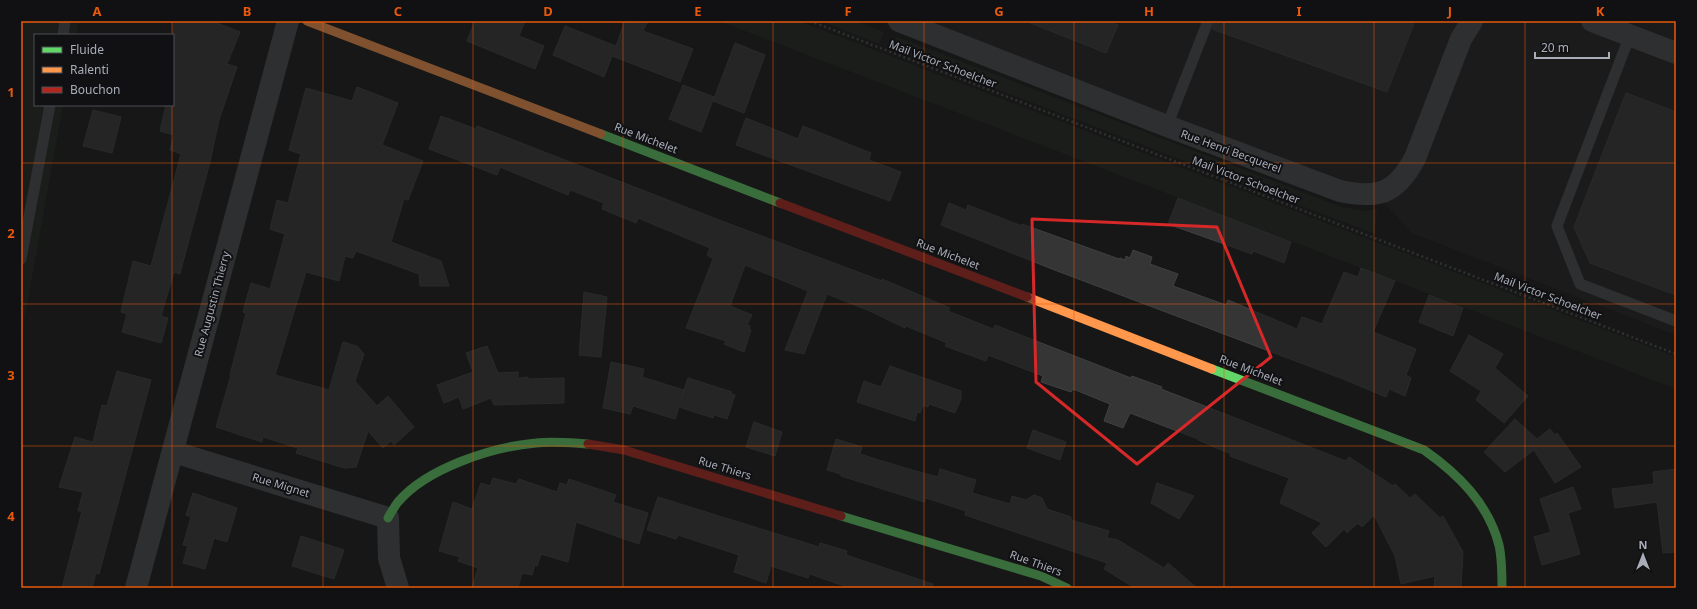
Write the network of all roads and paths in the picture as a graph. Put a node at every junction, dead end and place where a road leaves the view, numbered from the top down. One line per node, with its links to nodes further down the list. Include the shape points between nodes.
1 (65, 21): 9 (lane)
2 (288, 21): 17 (street, Rue Augustin Thierry)
3 (307, 21): 22 (street, Rue Michelet, via 1424,450 1446,465 1468,487 1492,523 1499,545)
4 (810, 21): 16 (path, Mail Victor Schoelcher)
5 (1208, 21): 13 (lane)
6 (1472, 21): 13 (street, Rue Henri Becquerel, via 1461,39 1407,173 1395,186 1377,195 1357,195 1340,191)
7 (1592, 21): 10 (street)
8 (907, 22): 13 (street, Rue Henri Becquerel)
9 (63, 34)
10 (1630, 36): 11 (street); 15 (lane, via 1557,226 1580,284)
11 (1676, 53)
12 (50, 106): 14 (lane)
13 (1167, 126)
14 (21, 259)
15 (1676, 321)
16 (1676, 354)
17 (174, 452): 18 (street, Rue Mignet); 19 (street, Rue Augustin Thierry)
18 (388, 518): 20 (street, via 389,558); 21 (street, Rue Thiers, via 399,502 431,477 479,456 535,443 594,444 624,450 1042,576)
19 (136, 588)
20 (398, 588)
21 (1067, 588)
22 (1502, 588)

